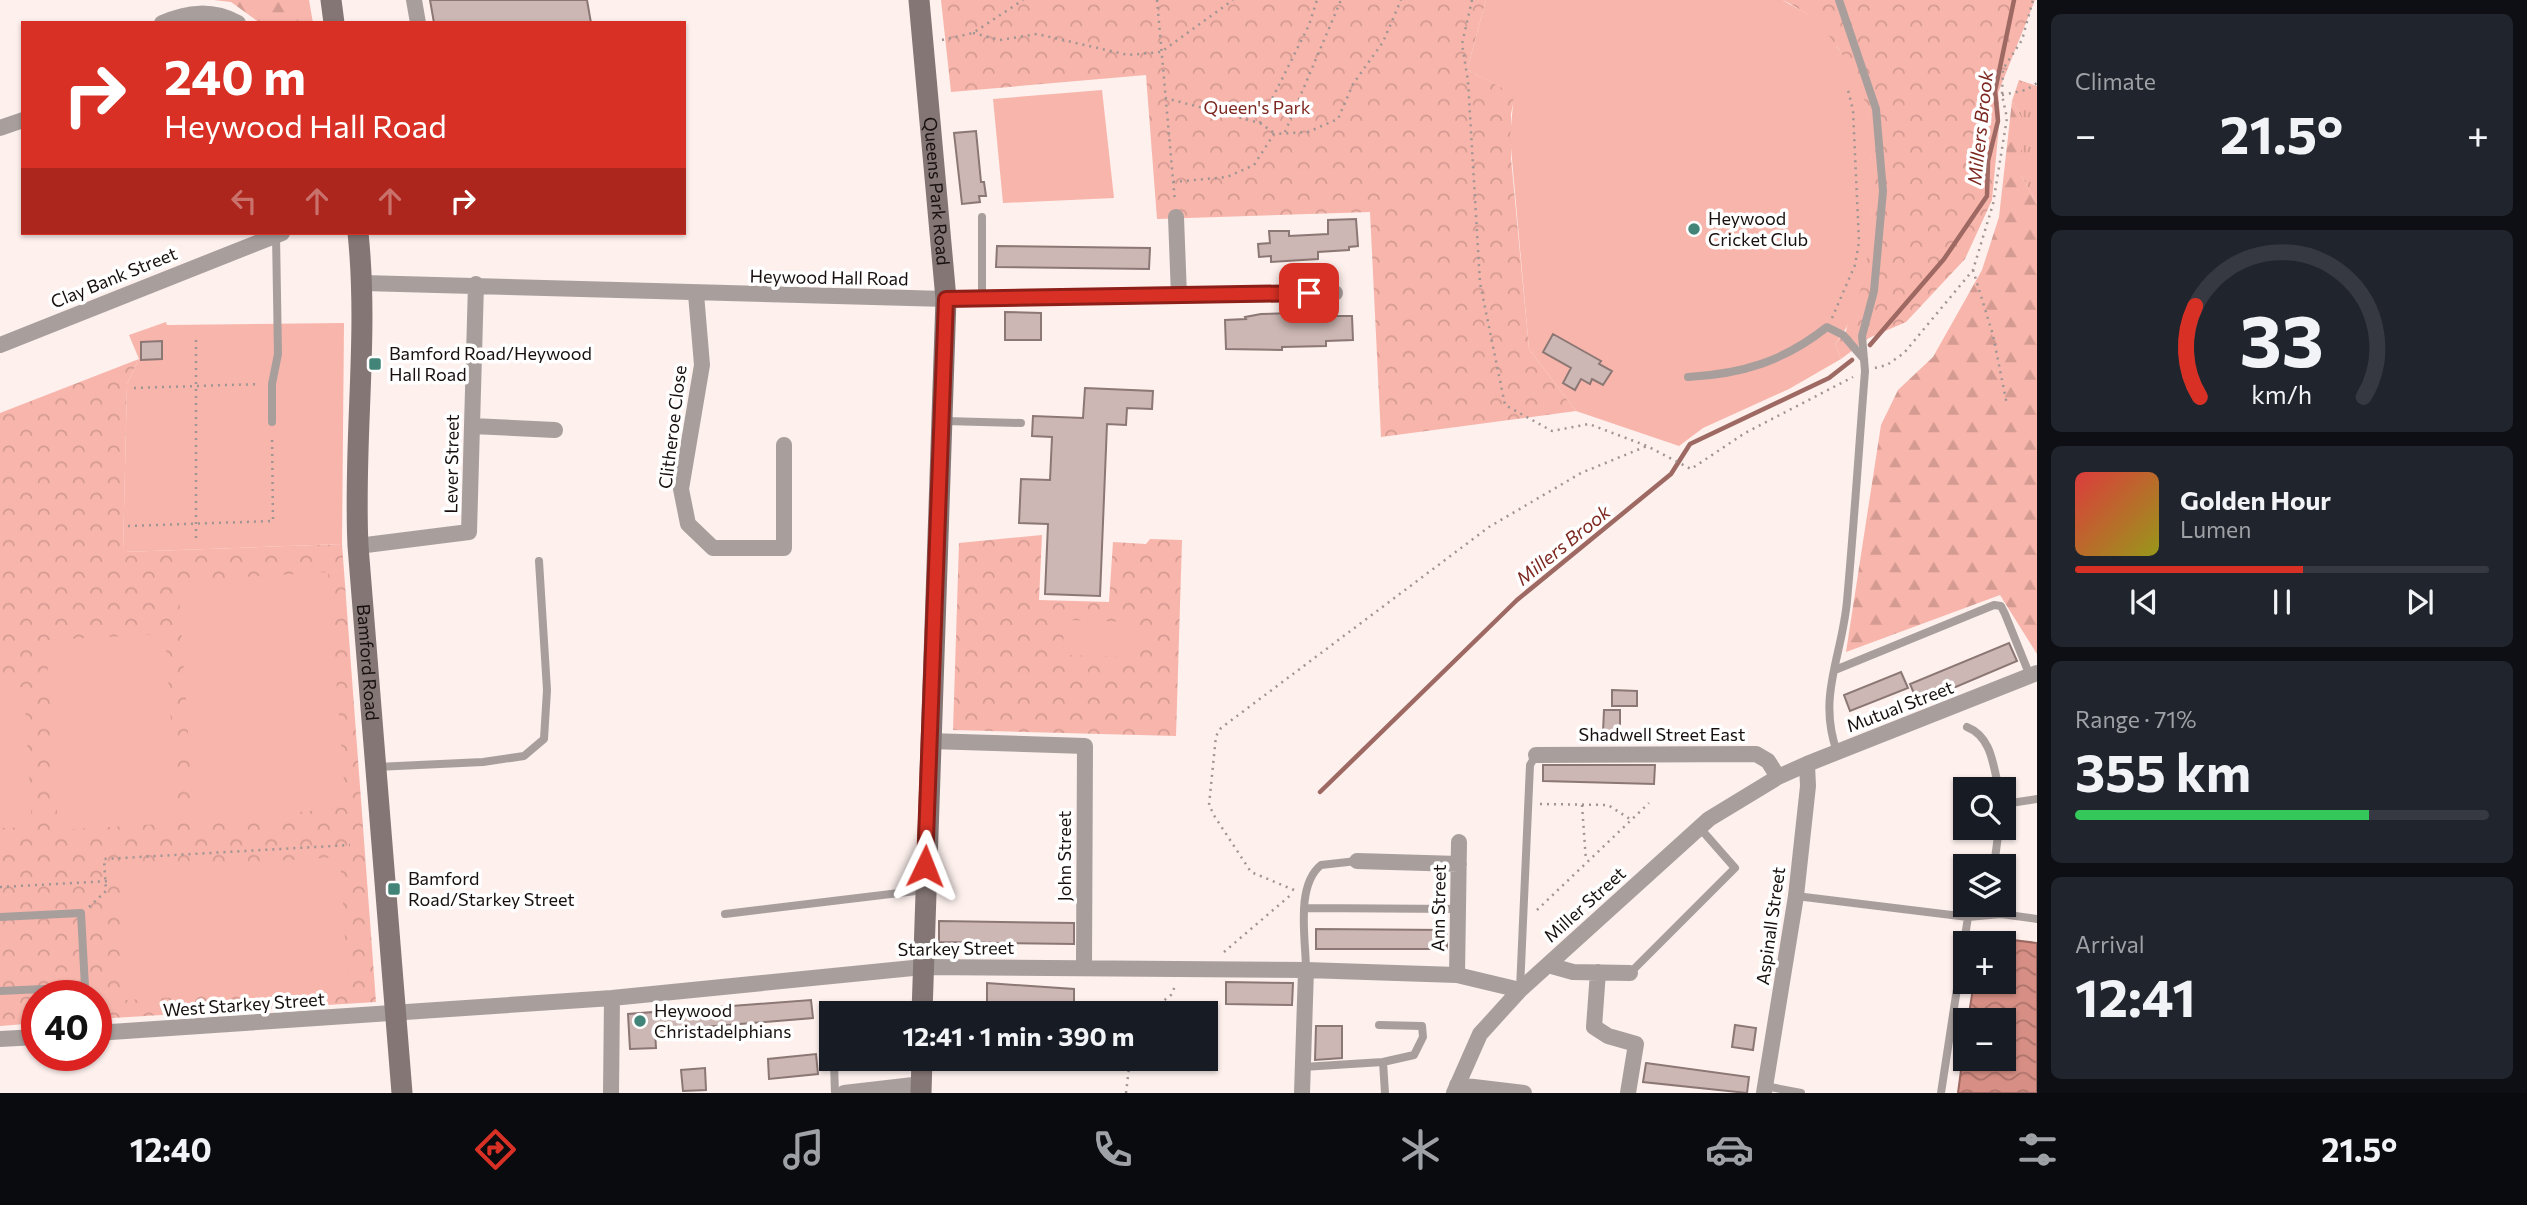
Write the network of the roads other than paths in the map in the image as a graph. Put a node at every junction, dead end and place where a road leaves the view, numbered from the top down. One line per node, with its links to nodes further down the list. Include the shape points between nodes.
1 (331, 0): 7 (street)
2 (414, 0): 8 (street)
3 (919, 0): 21 (street, Queens Park Road)
4 (1839, 0): 24 (lane, via 1876,109 1883,191 1874,291 1862,336)
5 (169, 21): 6 (street, via 214,12)
6 (234, 21)
7 (334, 21)
8 (418, 21)
9 (21, 122): 10 (street)
10 (0, 128)
11 (982, 217): 22 (lane)
12 (1176, 217): 20 (street)
13 (276, 235): 23 (street, Clay Bank Street)
14 (279, 235): 27 (lane)
15 (358, 235): 16 (street, Bamford Road)
16 (363, 283): 17 (street, Heywood Hall Road); 32 (street, Bamford Road)
17 (476, 284): 19 (street, Heywood Hall Road); 29 (street, Lever Street)
18 (1335, 293): 20 (street, Heywood Hall Road)
19 (696, 294): 21 (street, Heywood Hall Road); 31 (street, Clitheroe Close, via 702,365 681,489 688,524 713,548 784,548)
20 (1179, 296): 22 (street, Heywood Hall Road)
21 (946, 299): 22 (street, Heywood Hall Road); 26 (street, Queens Park Road)
22 (982, 299)
23 (0, 345)
24 (1864, 359): 25 (lane, via 1843,335 1827,327 1774,362); 34 (lane, via 1847,604)
25 (1688, 377)
26 (942, 421): 28 (lane); 37 (street, Queens Park Road)
27 (272, 422)
28 (1021, 423)
29 (472, 426): 30 (street); 32 (street, Lever Street, via 469,532)
30 (555, 430)
31 (784, 445)
32 (358, 545): 41 (street, Bamford Road)
33 (538, 561): 41 (lane, via 547,690 544,739 524,756)
34 (1835, 670): 35 (lane, via 1994,605 2001,606); 38 (lane, via 1827,699 1829,730)
35 (2034, 675): 38 (street, Mutual Street)
36 (1967, 727): 43 (lane, via 1985,739)
37 (929, 741): 50 (street, Queens Park Road); 62 (street, John Street, via 1085,746)
38 (1837, 752): 40 (street, Mutual Street)
39 (1536, 755): 42 (street, Shadwell Street East, via 1756,754 1768,761); 67 (lane, via 1531,765)
40 (1807, 764): 42 (street, Mutual Street); 51 (street, Aspinall Street)
41 (376, 767): 71 (street, Bamford Road)
42 (1778, 777): 46 (street, Miller Street)
43 (1996, 777)
44 (2037, 799): 45 (lane)
45 (2016, 802)
46 (1699, 827): 60 (street, Miller Street); 65 (lane, via 1735,868)
47 (1459, 842): 49 (street, Ann Street)
48 (1357, 861): 49 (street); 52 (lane, via 1335,861 1314,870)
49 (1459, 864): 53 (street, Ann Street)
50 (924, 890): 54 (lane); 61 (street, Queens Park Road)
51 (1796, 896): 55 (lane); 81 (street, Aspinall Street)
52 (1306, 908): 53 (lane); 63 (lane)
53 (1458, 909): 66 (street, Ann Street)
54 (726, 914)
55 (1953, 915)
56 (2016, 916): 59 (lane)
57 (0, 917): 68 (lane, via 82,913 85,987)
58 (1968, 917): 91 (lane)
59 (2037, 919)
60 (1548, 965): 64 (street); 67 (street, Miller Street)
61 (923, 967): 62 (street, Starkey Street); 69 (street, Starkey Street); 70 (street, Queens Park Road)
62 (1084, 967): 63 (street, Starkey Street)
63 (1306, 970): 66 (street, Starkey Street); 77 (street)
64 (1598, 972): 65 (street); 89 (street, via 1594,1027 1636,1044)
65 (1630, 973)
66 (1457, 975): 67 (street, Starkey Street)
67 (1520, 990): 80 (street, Miller Street, via 1480,1034)
68 (0, 991)
69 (612, 998): 71 (street, Starkey Street); 83 (street)
70 (922, 1001)
71 (394, 1015): 73 (street, West Starkey Street); 82 (street, Bamford Road)
72 (1379, 1025): 76 (lane, via 1424,1028 1414,1055)
73 (112, 1032)
74 (21, 1038): 75 (street)
75 (0, 1039)
76 (1383, 1062): 77 (lane); 87 (lane)
77 (1303, 1067): 86 (street)
78 (834, 1071): 84 (lane)
79 (921, 1088): 85 (street)
80 (1456, 1089): 88 (street)
81 (1765, 1090): 90 (lane)
82 (402, 1093)
83 (611, 1093)
84 (835, 1093)
85 (844, 1093)
86 (1302, 1093)
87 (1385, 1093)
88 (1524, 1093)
89 (1628, 1093)
90 (1801, 1093)
91 (1941, 1093)

